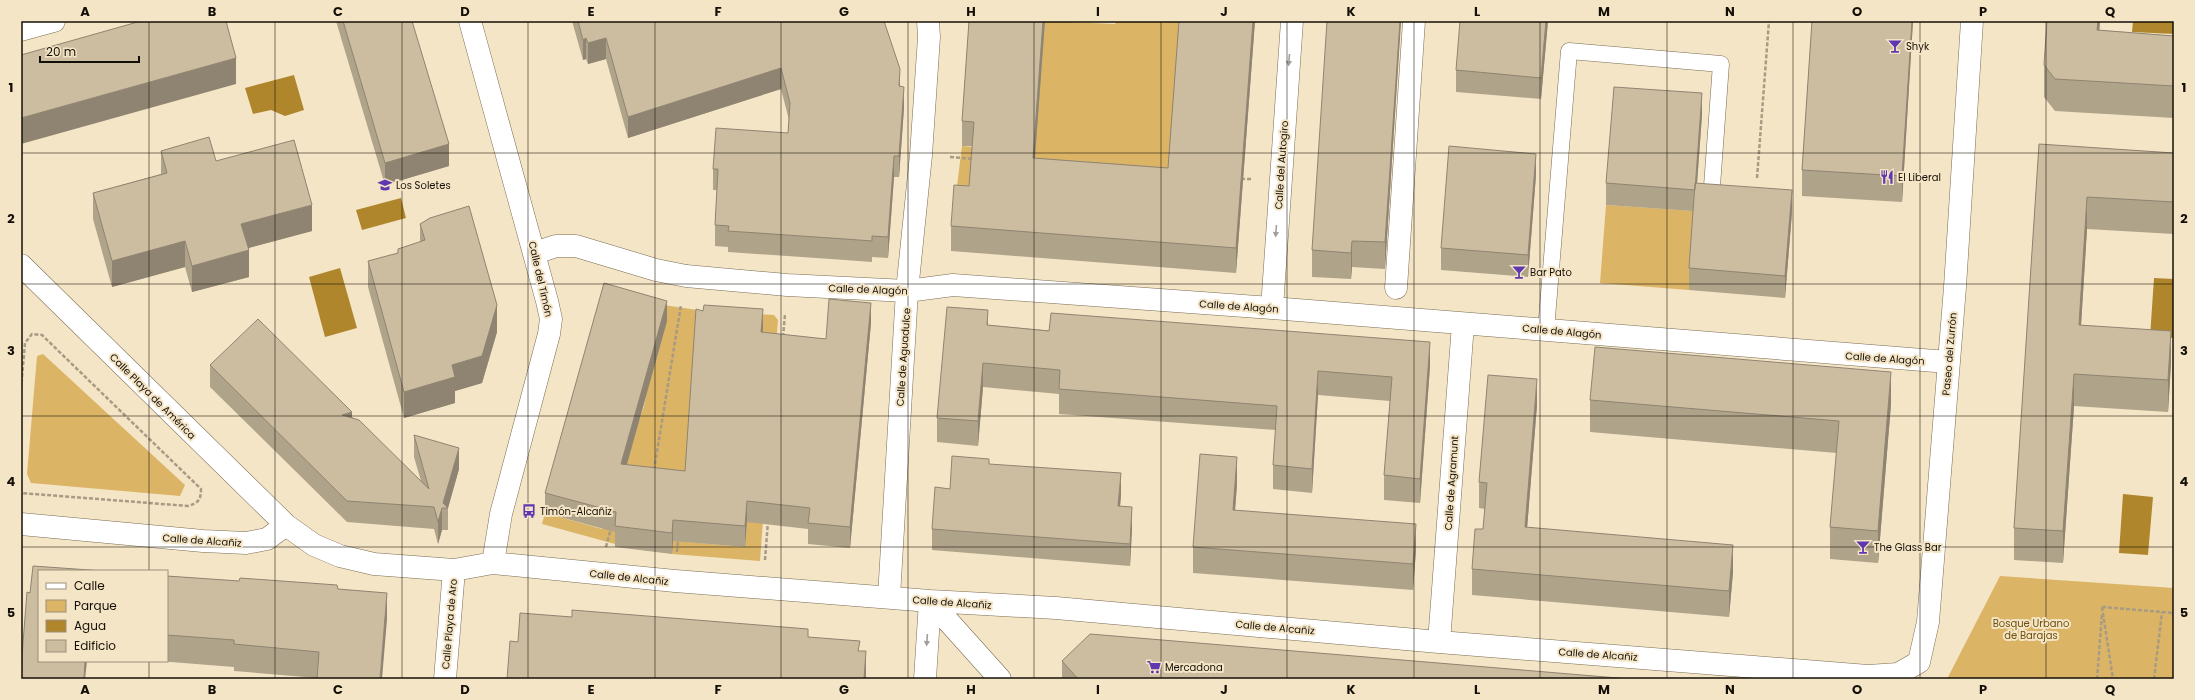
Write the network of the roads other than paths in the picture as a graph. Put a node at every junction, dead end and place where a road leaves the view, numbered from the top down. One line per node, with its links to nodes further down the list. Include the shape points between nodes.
1 (54, 21): 7 (street)
2 (470, 21): 9 (street, Calle del Timón)
3 (928, 21): 12 (street, Calle de Aguadulce, via 921,154)
4 (1292, 21): 13 (street, Calle del Autogiro, one-way to 13)
5 (1414, 21): 11 (street)
6 (1972, 21): 16 (street, Paseo del Zurrón)
7 (21, 30)
8 (1712, 186): 15 (lane, via 1721,64 1569,50)
9 (535, 253): 12 (street, Calle de Alagón, via 556,246 576,246 656,270 686,276 787,285); 19 (street, Calle del Timón, via 551,319 550,334 501,514)
10 (21, 265): 18 (street, Calle Playa de América)
11 (1396, 288)
12 (907, 291): 13 (street, Calle de Alagón, via 953,286); 21 (street, Calle de Aguadulce)
13 (1272, 308): 14 (street, Calle de Alagón)
14 (1463, 324): 15 (street, Calle de Alagón); 23 (street, Calle de Agramunt)
15 (1546, 330): 16 (street, Calle de Alagón)
16 (1948, 362): 24 (street, Paseo del Zurrón, via 1928,622 1919,662)
17 (21, 524): 18 (street, Calle de Alcañiz, via 246,544 267,539)
18 (286, 525): 20 (street, Calle de Alcañiz, via 314,545 340,556 374,564)
19 (493, 563): 20 (street, Calle de Alcañiz); 21 (street, Calle de Alcañiz, via 676,582)
20 (454, 570): 26 (street, Calle Playa de Aro)
21 (889, 597): 22 (street, Calle de Alcañiz)
22 (930, 601): 23 (street, Calle de Alcañiz, via 1056,608); 27 (street, one-way to 27); 28 (street)
23 (1439, 642): 25 (street, Calle de Alcañiz)
24 (1898, 674): 25 (street, Calle de Alcañiz)
25 (1867, 677)
26 (445, 679)
27 (925, 679)
28 (1000, 679)

